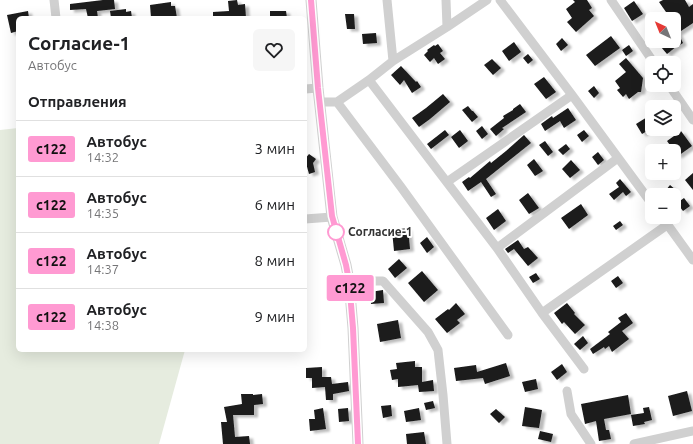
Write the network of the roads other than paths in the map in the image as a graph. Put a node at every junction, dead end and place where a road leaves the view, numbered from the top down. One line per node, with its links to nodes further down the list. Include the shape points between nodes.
1 (54, 0): 8 (street)
2 (311, 0): 13 (street)
3 (387, 0): 11 (street)
4 (446, 0): 9 (street)
5 (487, 0): 9 (street)
6 (500, 0): 16 (street)
7 (610, 0): 10 (street)
8 (56, 16)
9 (447, 27): 11 (street)
10 (649, 56)
11 (393, 61): 12 (street)
12 (369, 80): 18 (street); 21 (street)
13 (318, 88): 14 (street); 17 (street)
14 (307, 89)
15 (674, 92): 19 (street)
16 (572, 95): 20 (street); 21 (street)
17 (320, 102): 18 (street); 23 (street)
18 (337, 102): 31 (street)
19 (692, 117)
20 (618, 158): 22 (street); 27 (street)
21 (447, 182): 27 (street)
22 (645, 195)
23 (332, 216): 24 (street); 29 (street)
24 (307, 219)
25 (660, 224): 30 (street)
26 (666, 224): 28 (street)
27 (497, 248): 30 (street)
28 (693, 260)
29 (349, 281): 35 (street); 36 (street, via 383,281 428,332 438,350)
30 (542, 313): 32 (street)
31 (508, 334)
32 (584, 369)
33 (567, 391): 37 (street, via 570,414)
34 (693, 431): 38 (street)
35 (358, 444)
36 (447, 444)
37 (591, 444)
38 (634, 444)

